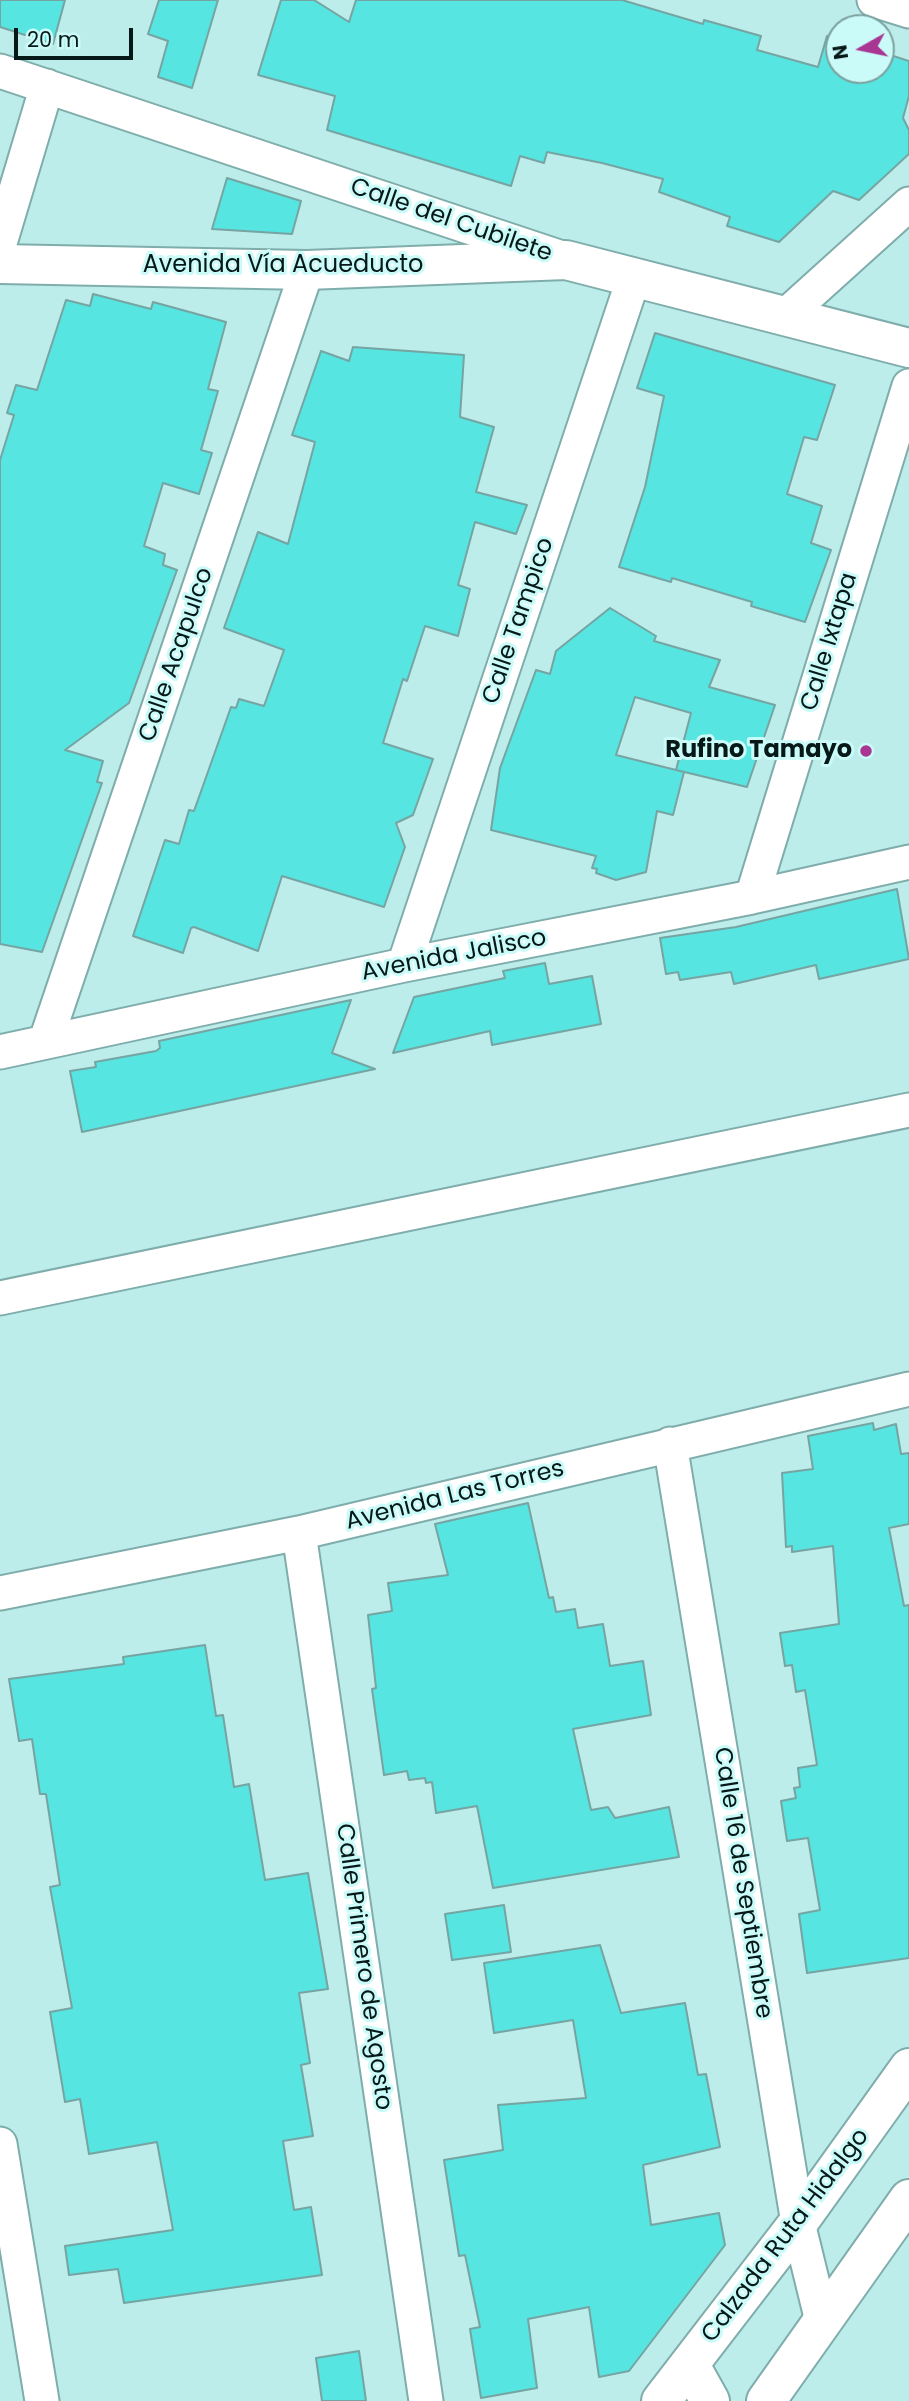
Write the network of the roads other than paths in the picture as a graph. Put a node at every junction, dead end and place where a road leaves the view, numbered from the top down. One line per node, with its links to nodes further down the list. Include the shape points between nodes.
1 (874, 0): 2 (street)
2 (909, 11)
3 (0, 71): 4 (street, Calle del Cubilete)
4 (47, 86): 6 (street); 7 (street, Calle del Cubilete)
5 (909, 204): 11 (street)
6 (0, 243)
7 (566, 260): 9 (street, Avenida Vía Acueducto); 10 (street, Calle del Cubilete)
8 (0, 264): 9 (street, Avenida Vía Acueducto)
9 (307, 270): 17 (street, Calle Acapulco)
10 (634, 277): 11 (street, Calle del Cubilete); 16 (street, Calle Tampico)
11 (785, 316): 12 (street, Calle del Cubilete)
12 (909, 348)
13 (909, 386): 15 (street, Calle Ixtapa)
14 (909, 862): 15 (street, Avenida Jalisco)
15 (752, 897): 16 (street, Avenida Jalisco)
16 (404, 965): 17 (street, Avenida Jalisco)
17 (46, 1040): 18 (street, Avenida Jalisco)
18 (0, 1052)
19 (909, 1110): 20 (street)
20 (0, 1298)
21 (909, 1389): 22 (street, Avenida Las Torres)
22 (670, 1444): 23 (street, Avenida Las Torres); 28 (street, Calle 16 de Septiembre)
23 (299, 1533): 24 (street, Avenida Las Torres); 32 (street, Calle Primero de Agosto)
24 (0, 1593)
25 (909, 2068): 28 (street, Calzada Ruta Hidalgo)
26 (0, 2144): 31 (street)
27 (909, 2199): 29 (street)
28 (798, 2223): 29 (street, Calle 16 de Septiembre); 30 (street, Calzada Ruta Hidalgo)
29 (822, 2321): 35 (street)
30 (690, 2365): 33 (street, Calzada Ruta Hidalgo); 34 (street)
31 (42, 2401)
32 (426, 2401)
33 (661, 2401)
34 (710, 2401)
35 (765, 2401)

